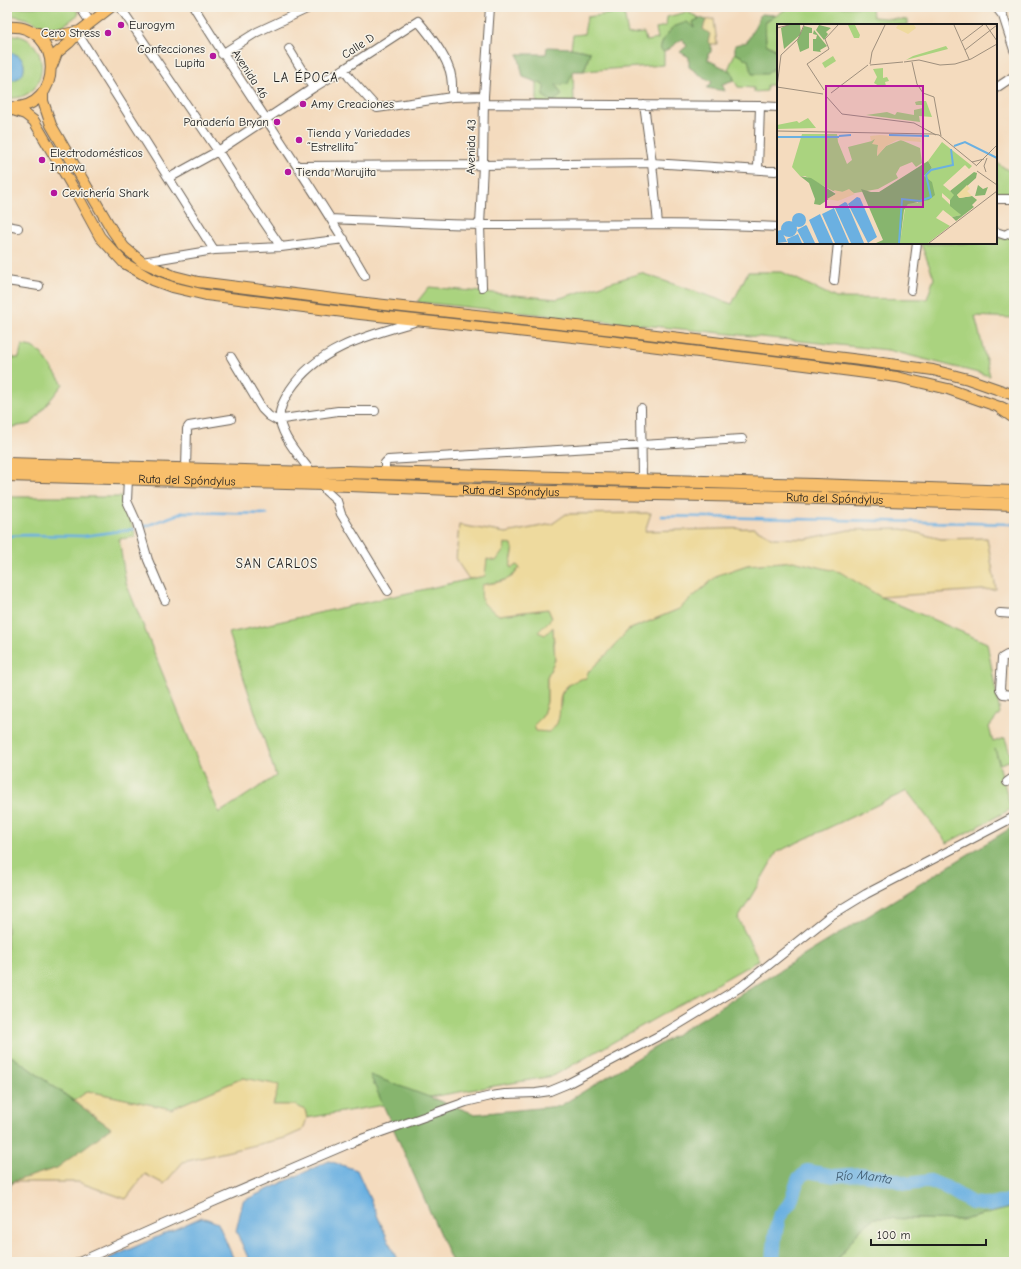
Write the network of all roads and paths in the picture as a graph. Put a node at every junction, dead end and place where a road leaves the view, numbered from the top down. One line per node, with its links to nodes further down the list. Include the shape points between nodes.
1 (80, 7): 8 (street)
2 (111, 7): 8 (main road)
3 (120, 7): 28 (street)
4 (194, 7): 14 (street, Avenida 46)
5 (311, 7): 14 (street, via 257,32)
6 (490, 7): 22 (street, Avenida 43)
7 (996, 7): 13 (street, via 1003,16)
8 (90, 22): 11 (main road)
9 (7, 27): 10 (main road)
10 (30, 31): 11 (main road, via 56,36); 15 (main road, via 46,46)
11 (80, 31): 15 (main road, via 57,53); 34 (street, via 81,40)
12 (290, 49): 19 (street)
13 (1014, 50)
14 (222, 54): 27 (street, Avenida 46)
15 (52, 66): 20 (main road, via 50,80)
16 (344, 69): 19 (street, Calle D); 21 (street, via 377,108); 21 (street, Calle D, via 418,21 449,66)
17 (1014, 76): 18 (street)
18 (997, 87)
19 (313, 88): 27 (street, Calle D)
20 (43, 92): 25 (main road, via 25,105); 50 (main road, via 43,101 51,125 68,155 112,230 124,247)
21 (452, 97): 22 (street)
22 (484, 100): 23 (street); 30 (street, Avenida 43)
23 (644, 105): 24 (street); 29 (street)
24 (760, 106): 26 (street); 32 (street)
25 (7, 108): 57 (main road, via 25,114 34,121 100,237 124,264 154,280 206,295)
26 (777, 108)
27 (265, 120): 28 (street, Calle D); 31 (street, Avenida 46)
28 (218, 151): 34 (street, Calle D); 48 (street)
29 (652, 163): 30 (street); 32 (street); 38 (street)
30 (483, 165): 31 (street); 39 (street, Avenida 43)
31 (297, 166): 37 (street, Avenida 46)
32 (758, 169): 33 (street)
33 (775, 171)
34 (169, 178): 49 (street)
35 (997, 199): 36 (street)
36 (1014, 199)
37 (331, 219): 39 (street); 45 (street, Avenida 46)
38 (658, 224): 39 (street); 41 (street)
39 (480, 225): 55 (street, Avenida 43)
40 (7, 226): 42 (street)
41 (777, 227)
42 (18, 228)
43 (1014, 230): 44 (street, via 1005,235)
44 (997, 232)
45 (344, 239): 48 (street); 51 (street, Avenida 46)
46 (838, 244): 53 (street)
47 (917, 244): 56 (street)
48 (281, 247): 49 (street)
49 (214, 250): 50 (street)
50 (142, 262): 59 (main road, via 174,276 205,283 933,370)
51 (365, 276)
52 (7, 281): 54 (street)
53 (834, 281)
54 (39, 286)
55 (482, 287)
56 (911, 290)
57 (421, 320): 61 (main road, via 897,377 948,389); 66 (street, via 345,344 318,360 298,379 289,392 281,405)
58 (231, 357): 66 (street, via 262,409 268,416)
59 (1014, 395)
60 (641, 408): 68 (street)
61 (1001, 408): 63 (main road); 64 (highway)
62 (376, 411): 66 (street, via 338,411)
63 (1014, 412)
64 (1014, 417)
65 (231, 419): 70 (street, via 190,426 187,429)
66 (280, 420): 71 (street, via 293,448)
67 (742, 439): 68 (street)
68 (641, 445): 72 (street, via 388,460 385,463); 75 (street)
69 (7, 464): 70 (highway, Ruta del Spóndylus)
70 (186, 469): 71 (highway, Ruta del Spóndylus)
71 (312, 473): 72 (highway, Ruta del Spóndylus)
72 (385, 473): 75 (highway, Ruta del Spóndylus)
73 (7, 475): 74 (highway, Ruta del Spóndylus)
74 (128, 478): 76 (highway, Ruta del Spóndylus); 82 (street, via 127,501)
75 (642, 480): 78 (highway, Ruta del Spóndylus)
76 (323, 484): 80 (highway, Ruta del Spóndylus); 81 (street, via 326,491 337,501 341,514)
77 (1014, 486): 78 (highway)
78 (977, 491): 79 (highway, Ruta del Spóndylus)
79 (1014, 492)
80 (1014, 504)
81 (388, 591)
82 (164, 600)
83 (1000, 613): 84 (street)
84 (1014, 614)
85 (1014, 655): 86 (street, via 1002,658 1000,689 1003,694)
86 (1014, 695)
87 (1014, 817): 88 (street, via 866,894 830,916 742,986 666,1032 568,1084 550,1091 504,1094 466,1102 353,1142)
88 (80, 1262)

